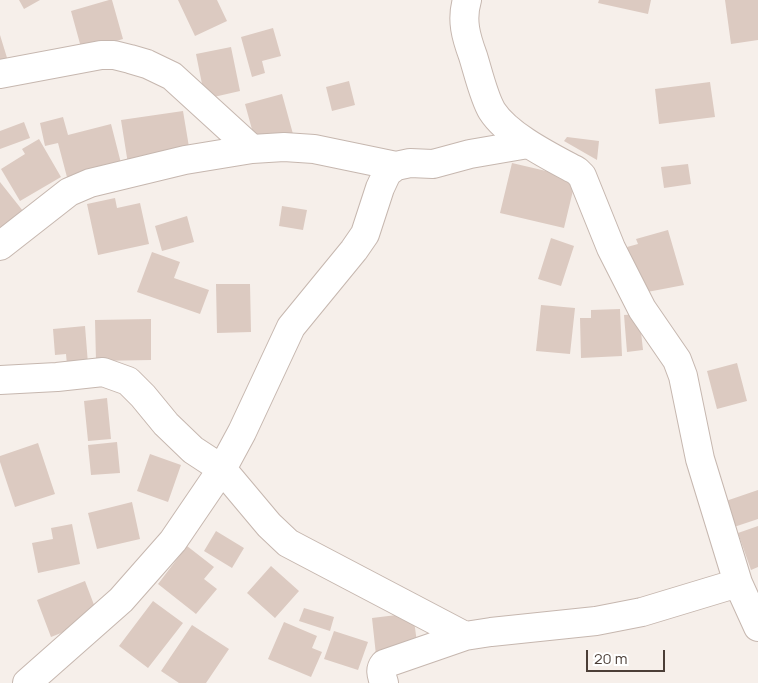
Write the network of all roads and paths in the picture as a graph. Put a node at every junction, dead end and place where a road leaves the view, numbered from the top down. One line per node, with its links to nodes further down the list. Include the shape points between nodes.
1 (467, 0): 3 (street, via 464,15 466,37 491,109)
2 (0, 74): 4 (street, via 101,55 130,59 172,76)
3 (528, 144): 5 (street, via 433,164); 9 (street, via 582,176 611,248 642,309 677,360 700,459)
4 (252, 149): 5 (street, via 314,149); 6 (street, via 185,160 90,183 69,192)
5 (396, 166): 8 (street, via 383,180 360,242 291,326)
6 (0, 246)
7 (0, 380): 8 (street, via 103,372 128,382 166,424)
8 (222, 469): 11 (street, via 288,543); 12 (street, via 173,541 121,600)
9 (738, 583): 10 (street); 11 (street, via 642,612 596,621)
10 (758, 627)
11 (464, 636): 13 (street, via 384,664 381,674)
12 (27, 683)
13 (384, 683)

